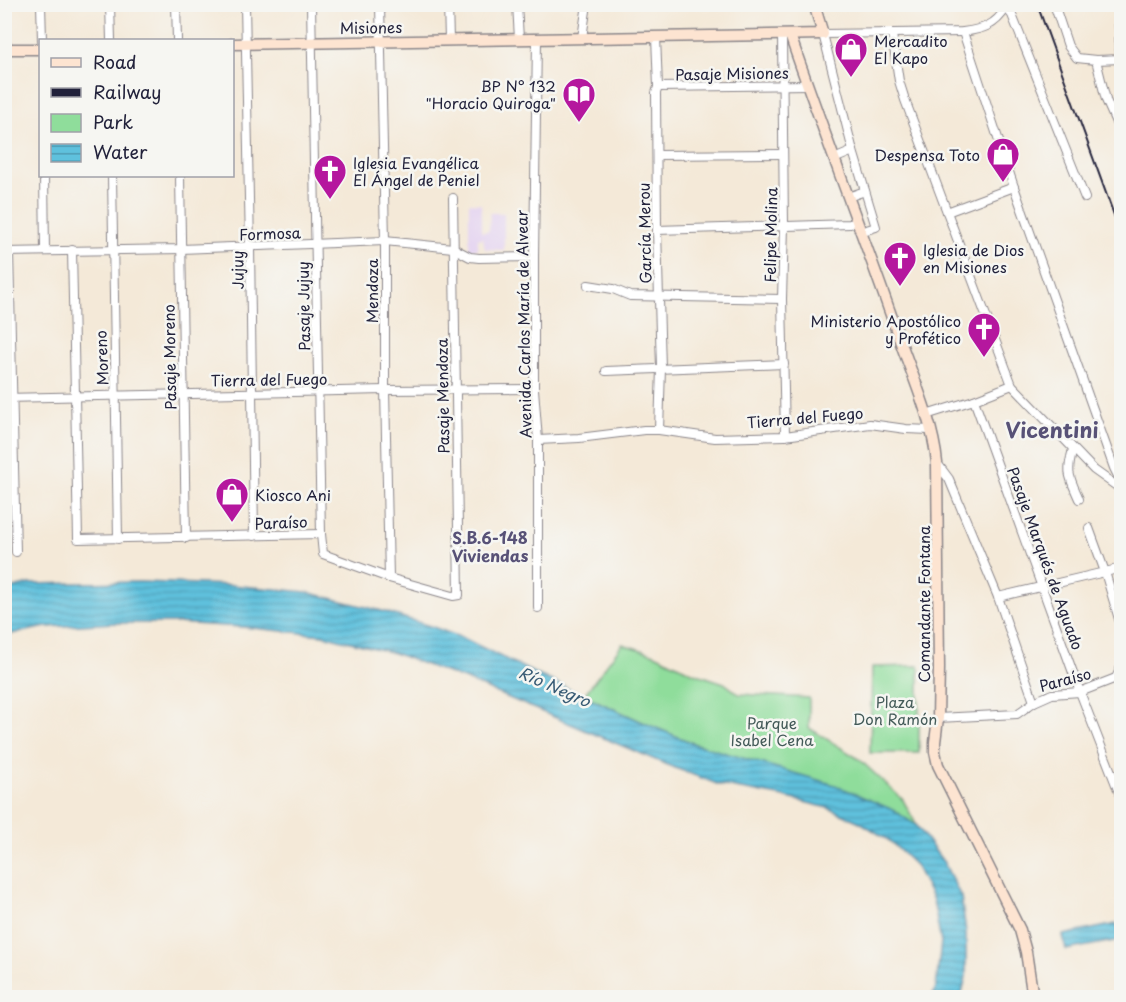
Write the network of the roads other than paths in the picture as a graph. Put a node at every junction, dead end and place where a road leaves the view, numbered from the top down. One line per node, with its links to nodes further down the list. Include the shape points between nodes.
1 (41, 4): 20 (street)
2 (110, 4): 21 (street)
3 (176, 4): 22 (street)
4 (245, 4): 28 (street, Jujuy)
5 (311, 4): 29 (street, Pasaje Jujuy)
6 (380, 4): 26 (street, Mendoza)
7 (448, 4): 25 (street)
8 (517, 4): 23 (street)
9 (587, 4): 19 (street)
10 (814, 4): 16 (street)
11 (1054, 4): 33 (street, via 1068,46 1077,58)
12 (1118, 4): 32 (street)
13 (1006, 6): 14 (street, Misiones, via 999,20); 49 (street)
14 (963, 32): 17 (street, Misiones); 45 (street)
15 (786, 34): 16 (street, Misiones); 18 (street, Misiones); 34 (street, Felipe Molina); 35 (street, Comandante Fontana)
16 (824, 34): 17 (street, Misiones); 38 (street)
17 (892, 34): 50 (street, via 899,81)
18 (656, 37): 19 (street, Misiones); 36 (street, García Merou)
19 (582, 38): 24 (street, Misiones)
20 (42, 39)
21 (111, 39)
22 (177, 39)
23 (519, 39): 24 (street, Misiones); 25 (street, Misiones)
24 (537, 39): 63 (street, Avenida Carlos María de Alvear)
25 (449, 40): 26 (street, Misiones)
26 (380, 41): 29 (street, Misiones); 54 (street, Mendoza)
27 (234, 44): 28 (street, Misiones)
28 (246, 44): 29 (street, Misiones); 56 (street, Jujuy)
29 (312, 44): 55 (street, Pasaje Jujuy)
30 (4, 49): 31 (street)
31 (39, 49)
32 (1121, 59): 33 (street)
33 (1096, 60): 37 (street, via 1106,100)
34 (783, 85): 35 (street, Pasaje Misiones); 36 (street, Pasaje Misiones); 39 (street, Felipe Molina)
35 (807, 86): 41 (street, Comandante Fontana)
36 (658, 87): 40 (street, García Merou)
37 (1122, 136)
38 (853, 151): 41 (street); 46 (street)
39 (783, 154): 40 (street); 51 (street, Felipe Molina)
40 (657, 155): 53 (street, García Merou)
41 (834, 159): 47 (street, Comandante Fontana)
42 (44, 177): 62 (street)
43 (112, 177): 60 (street, Moreno)
44 (180, 177): 58 (street, Pasaje Moreno)
45 (1014, 187): 50 (street); 88 (street)
46 (865, 191): 47 (street); 52 (street, via 876,227)
47 (848, 197): 52 (street, Comandante Fontana)
48 (453, 198): 57 (street, Pasaje Mendoza)
49 (1085, 198)
50 (947, 212): 70 (street)
51 (784, 226): 52 (street); 53 (street); 66 (street, Felipe Molina)
52 (858, 227): 81 (street, Comandante Fontana)
53 (657, 230): 65 (street, García Merou)
54 (385, 241): 55 (street, Formosa); 57 (street, Formosa); 72 (street, Mendoza)
55 (315, 245): 56 (street, Formosa); 74 (street, Pasaje Jujuy)
56 (250, 247): 58 (street, Formosa); 75 (street, Jujuy)
57 (453, 248): 63 (street, Formosa, via 479,258); 73 (street, Pasaje Mendoza)
58 (181, 249): 60 (street, Formosa); 76 (street, Pasaje Moreno)
59 (72, 250): 60 (street, Formosa); 62 (street, Formosa); 77 (street)
60 (112, 250): 78 (street, Moreno)
61 (7, 251): 62 (street, Formosa); 79 (street)
62 (45, 251)
63 (534, 257): 71 (street, Avenida Carlos María de Alvear)
64 (588, 285): 65 (street, via 630,296)
65 (659, 296): 66 (street); 68 (street, García Merou)
66 (782, 299): 67 (street, Felipe Molina)
67 (784, 364): 68 (street); 84 (street, Felipe Molina)
68 (661, 368): 69 (street); 82 (street, García Merou)
69 (606, 371)
70 (1012, 385): 80 (street); 86 (street)
71 (534, 389): 73 (street, Tierra del Fuego); 85 (street, Avenida Carlos María de Alvear)
72 (385, 390): 73 (street, Tierra del Fuego); 74 (street, Tierra del Fuego); 99 (street, Mendoza)
73 (455, 390): 101 (street, Pasaje Mendoza)
74 (319, 391): 75 (street, Tierra del Fuego); 92 (street, Pasaje Jujuy)
75 (253, 393): 76 (street, Tierra del Fuego); 93 (street, Jujuy)
76 (183, 394): 78 (street, Tierra del Fuego); 94 (street, Pasaje Moreno)
77 (75, 396): 78 (street, Tierra del Fuego); 79 (street, Tierra del Fuego); 95 (street, Paraíso, via 78,539)
78 (116, 396): 95 (street, Moreno)
79 (9, 398): 96 (street)
80 (974, 400): 81 (street); 100 (street, Pasaje Marqués de Aguado)
81 (926, 414): 83 (street, Comandante Fontana)
82 (659, 430): 84 (street, Tierra del Fuego, via 716,438); 85 (street, Tierra del Fuego)
83 (930, 430): 84 (street, Tierra del Fuego, via 870,424); 87 (street, Comandante Fontana)
84 (785, 436)
85 (538, 440): 103 (street, Avenida Carlos María de Alvear)
86 (1073, 449): 89 (street); 90 (street, via 1069,477)
87 (937, 463): 102 (street, via 949,479); 109 (street, Comandante Fontana)
88 (1122, 484)
89 (1122, 490)
90 (1079, 499)
91 (1089, 528): 98 (street)
92 (321, 534): 93 (street, Paraíso); 99 (street, Paraíso, via 324,555)
93 (254, 536): 94 (street, Paraíso)
94 (186, 538): 95 (street, Paraíso)
95 (118, 539)
96 (16, 552)
97 (1122, 568): 98 (street)
98 (1105, 572): 100 (street); 104 (street)
99 (389, 578): 101 (street, Paraíso)
100 (1043, 587): 102 (street); 107 (street, Pasaje Marqués de Aguado)
101 (459, 595)
102 (998, 597): 108 (street)
103 (538, 608)
104 (1121, 628)
105 (1122, 665): 106 (street, Paraíso)
106 (1119, 678): 107 (street, Paraíso)
107 (1080, 692): 108 (street, Paraíso, via 1052,694); 110 (street, Pasaje Marqués de Aguado)
108 (1034, 702): 109 (street, Paraíso, via 1017,714)
109 (938, 718): 111 (street, Comandante Fontana, via 938,765 1020,930)
110 (1122, 800)
111 (1034, 998)

